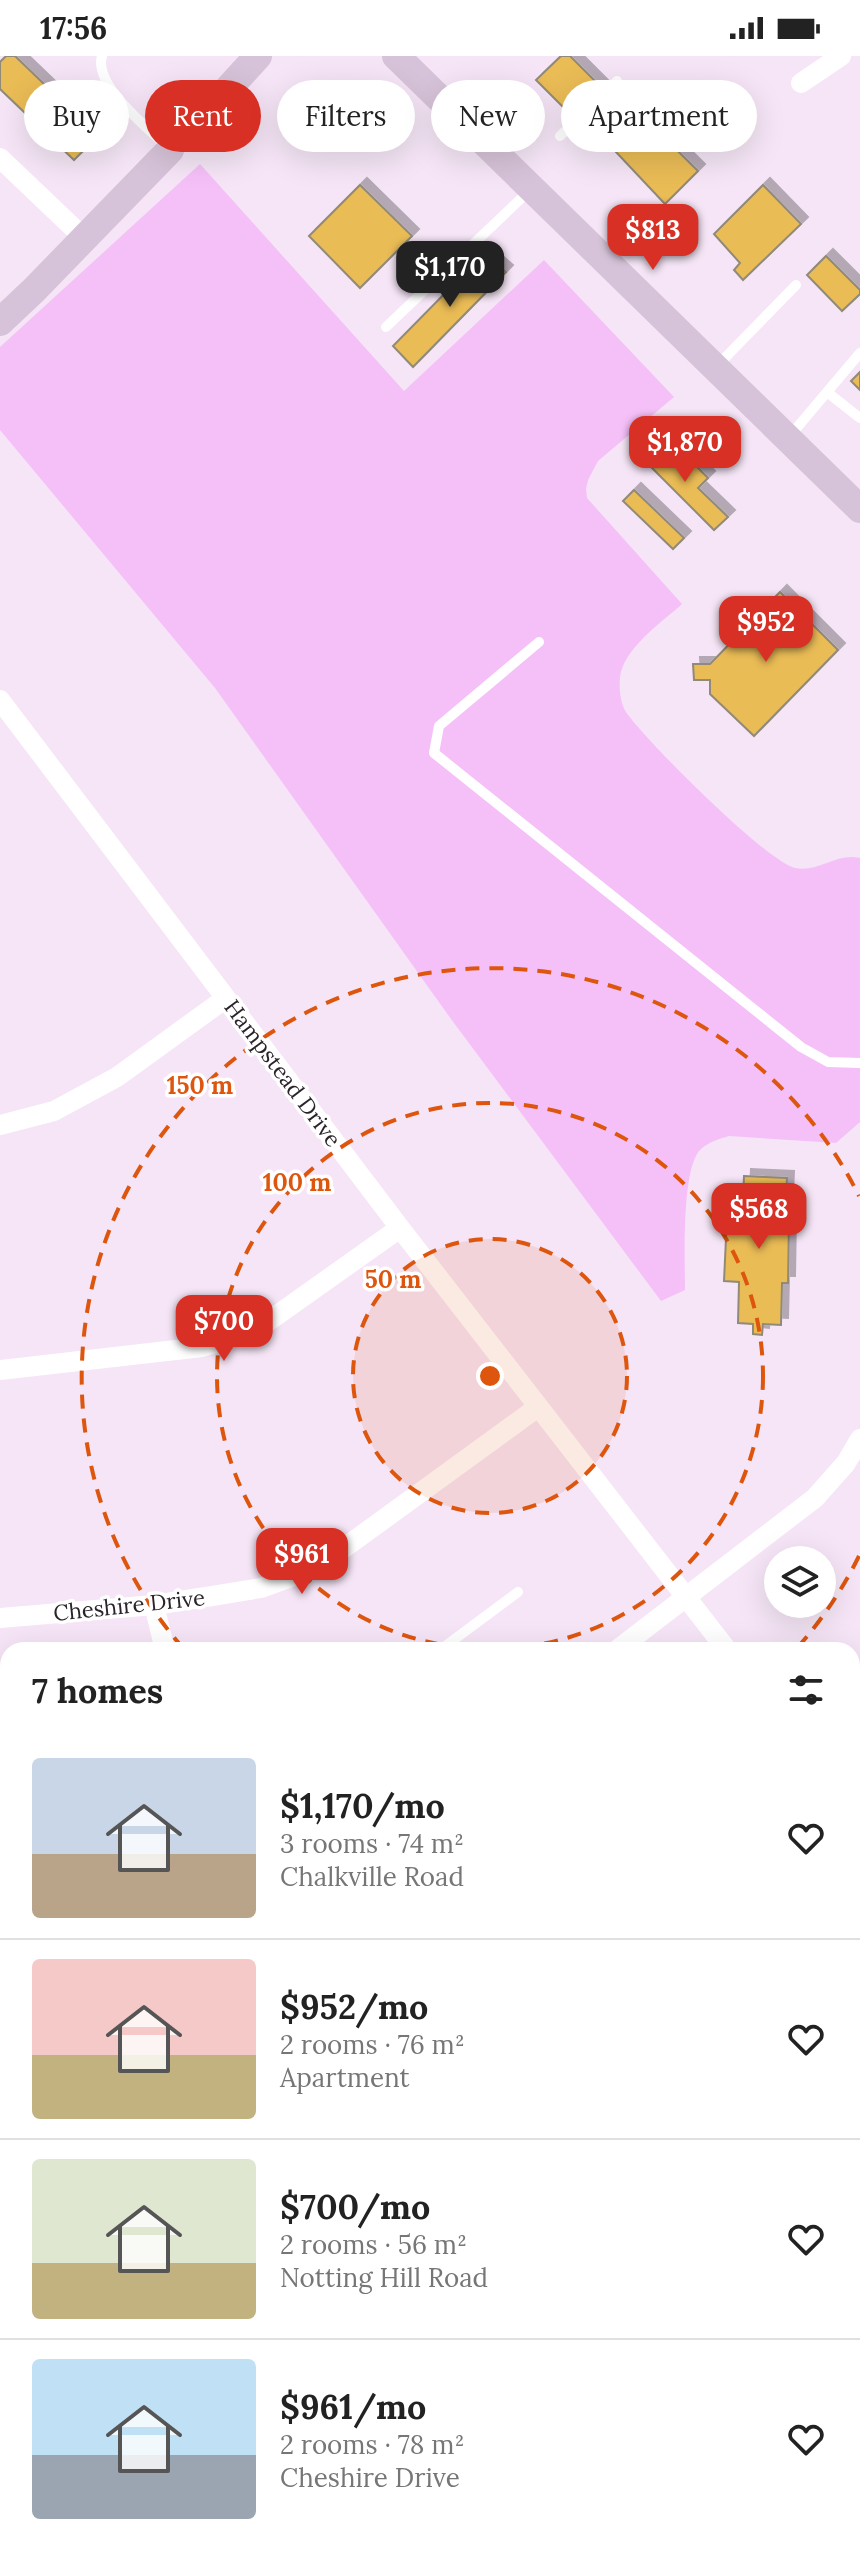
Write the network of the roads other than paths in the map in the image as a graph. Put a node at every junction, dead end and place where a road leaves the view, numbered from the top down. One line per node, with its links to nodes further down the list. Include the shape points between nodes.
1 (102, 56): 7 (lane, via 105,79)
2 (258, 56): 5 (main road)
3 (396, 56): 10 (main road)
4 (841, 56): 6 (street)
5 (236, 80)
6 (801, 83)
7 (145, 126)
8 (168, 152): 11 (main road)
9 (0, 158): 11 (street)
10 (532, 189): 14 (lane); 16 (main road)
11 (84, 238): 13 (main road)
12 (796, 285): 16 (lane)
13 (0, 322)
14 (386, 327)
15 (860, 353): 17 (lane)
16 (715, 369): 19 (main road)
17 (827, 392): 18 (lane); 19 (lane)
18 (860, 418)
19 (787, 438): 20 (main road)
20 (860, 509)
21 (539, 642): 24 (lane, via 439,726 434,753 801,1047 828,1062)
22 (0, 700): 23 (street, Hampstead Drive)
23 (226, 998): 25 (street, via 117,1077 54,1111); 26 (street, Hampstead Drive)
24 (860, 1063)
25 (0, 1125)
26 (400, 1228): 27 (street, via 256,1330 202,1347); 28 (street, Hampstead Drive)
27 (0, 1370)
28 (538, 1407): 31 (street, Hampstead Drive); 32 (street, Cheshire Drive, via 318,1567 261,1588)
29 (860, 1439): 31 (street, via 815,1498)
30 (518, 1592): 35 (lane)
31 (687, 1597): 36 (street); 37 (street, Hampstead Drive)
32 (154, 1605): 33 (street, Cheshire Drive); 34 (street)
33 (0, 1618)
34 (163, 1642)
35 (451, 1642)
36 (628, 1642)
37 (721, 1642)

